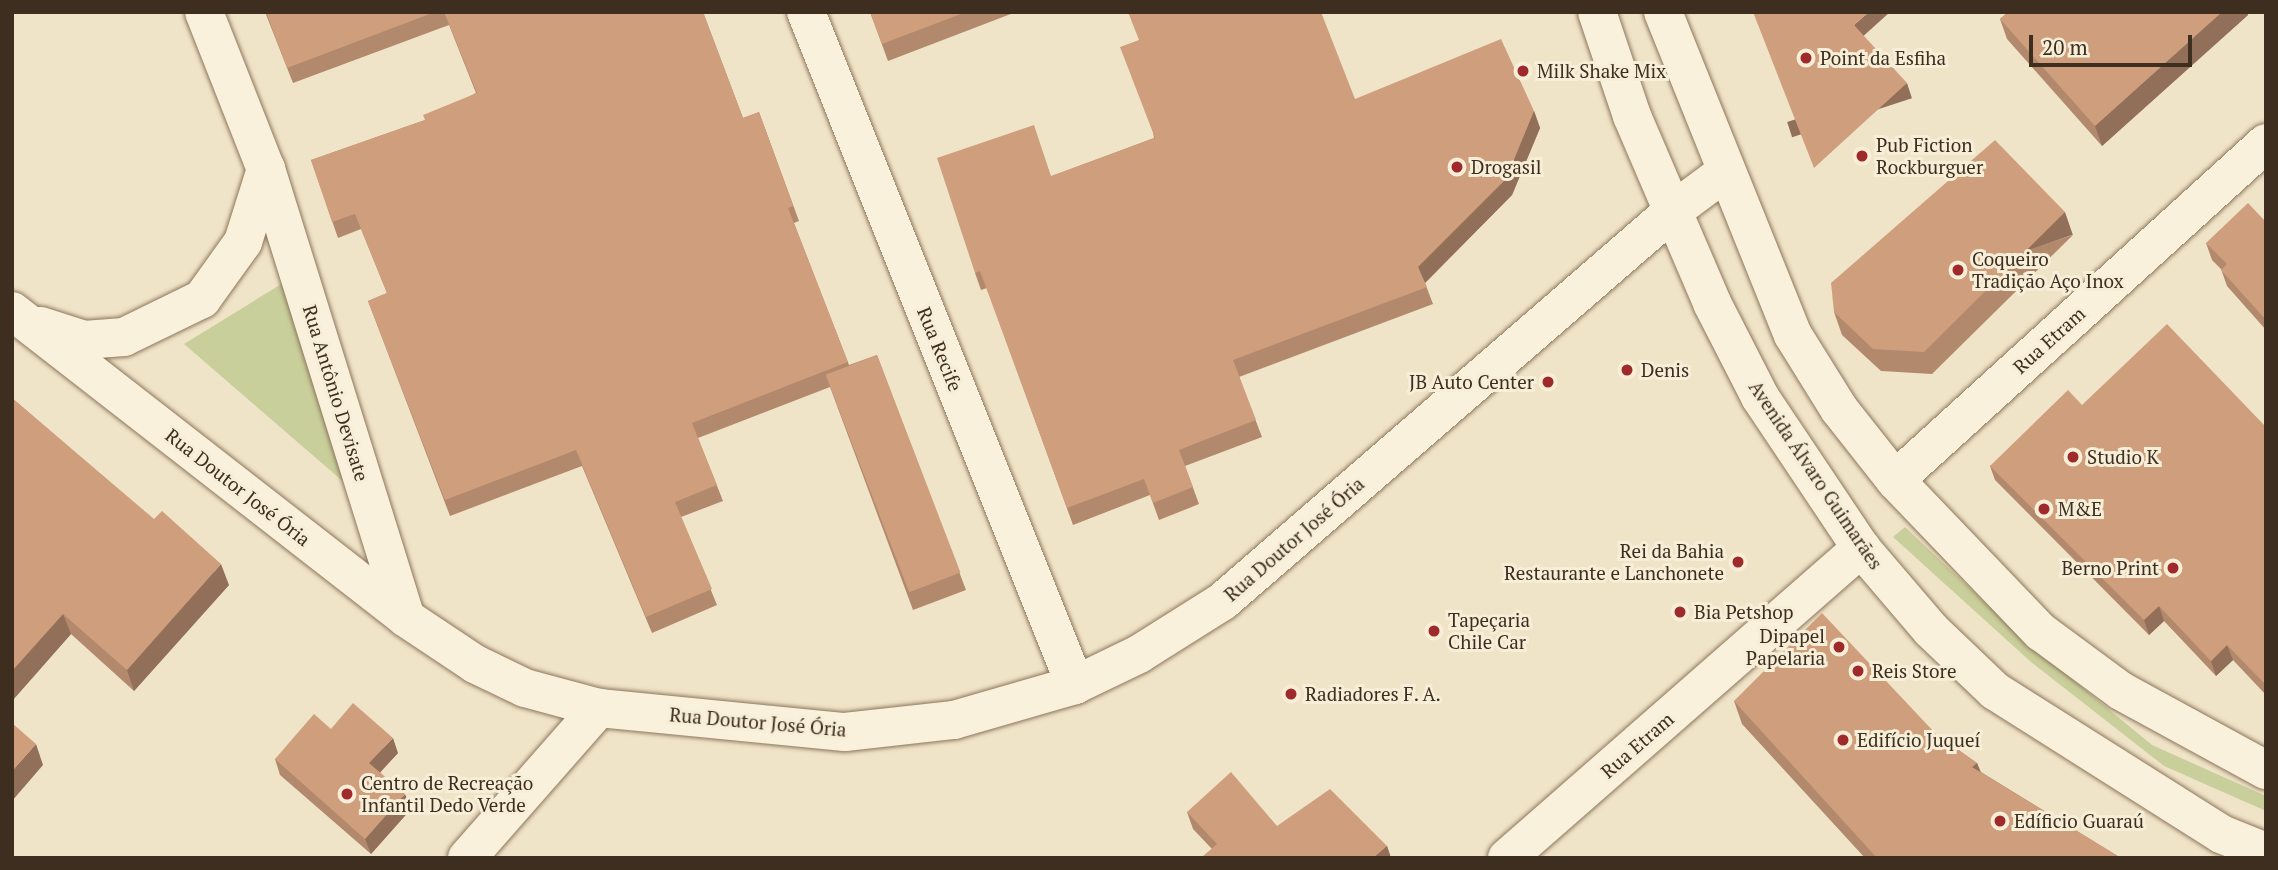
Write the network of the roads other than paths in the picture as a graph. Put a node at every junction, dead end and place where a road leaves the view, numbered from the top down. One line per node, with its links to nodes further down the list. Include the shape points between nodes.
1 (204, 12): 6 (street, Rua Antônio Devisate)
2 (806, 12): 13 (street, Rua Recife)
3 (1597, 12): 8 (street, Avenida Álvaro Guimarães)
4 (1662, 12): 7 (street)
5 (2266, 143): 10 (street, Rua Etram)
6 (266, 169): 9 (street, Rua Doutor José Ória, via 243,242 202,299 124,337 84,340); 12 (street, Rua Antônio Devisate)
7 (1724, 173): 8 (street, Rua Doutor José Ória); 10 (street, via 1793,335 1839,409)
8 (1673, 211): 11 (street, Avenida Álvaro Guimarães, via 1760,397); 13 (street, Rua Doutor José Ória, via 1223,601 1139,654)
9 (18, 315): 12 (street, Rua Doutor José Ória)
10 (1895, 480): 15 (street, via 2041,632 2121,691)
11 (1861, 548): 16 (street, Avenida Álvaro Guimarães, via 1931,630 1995,691 2221,834); 18 (street, Rua Etram)
12 (405, 618): 14 (street, Rua Doutor José Ória, via 525,688)
13 (1074, 685): 14 (street, Rua Doutor José Ória, via 954,720 845,732)
14 (599, 708): 17 (street)
15 (2266, 770)
16 (2266, 852)
17 (467, 858)
18 (1507, 858)

